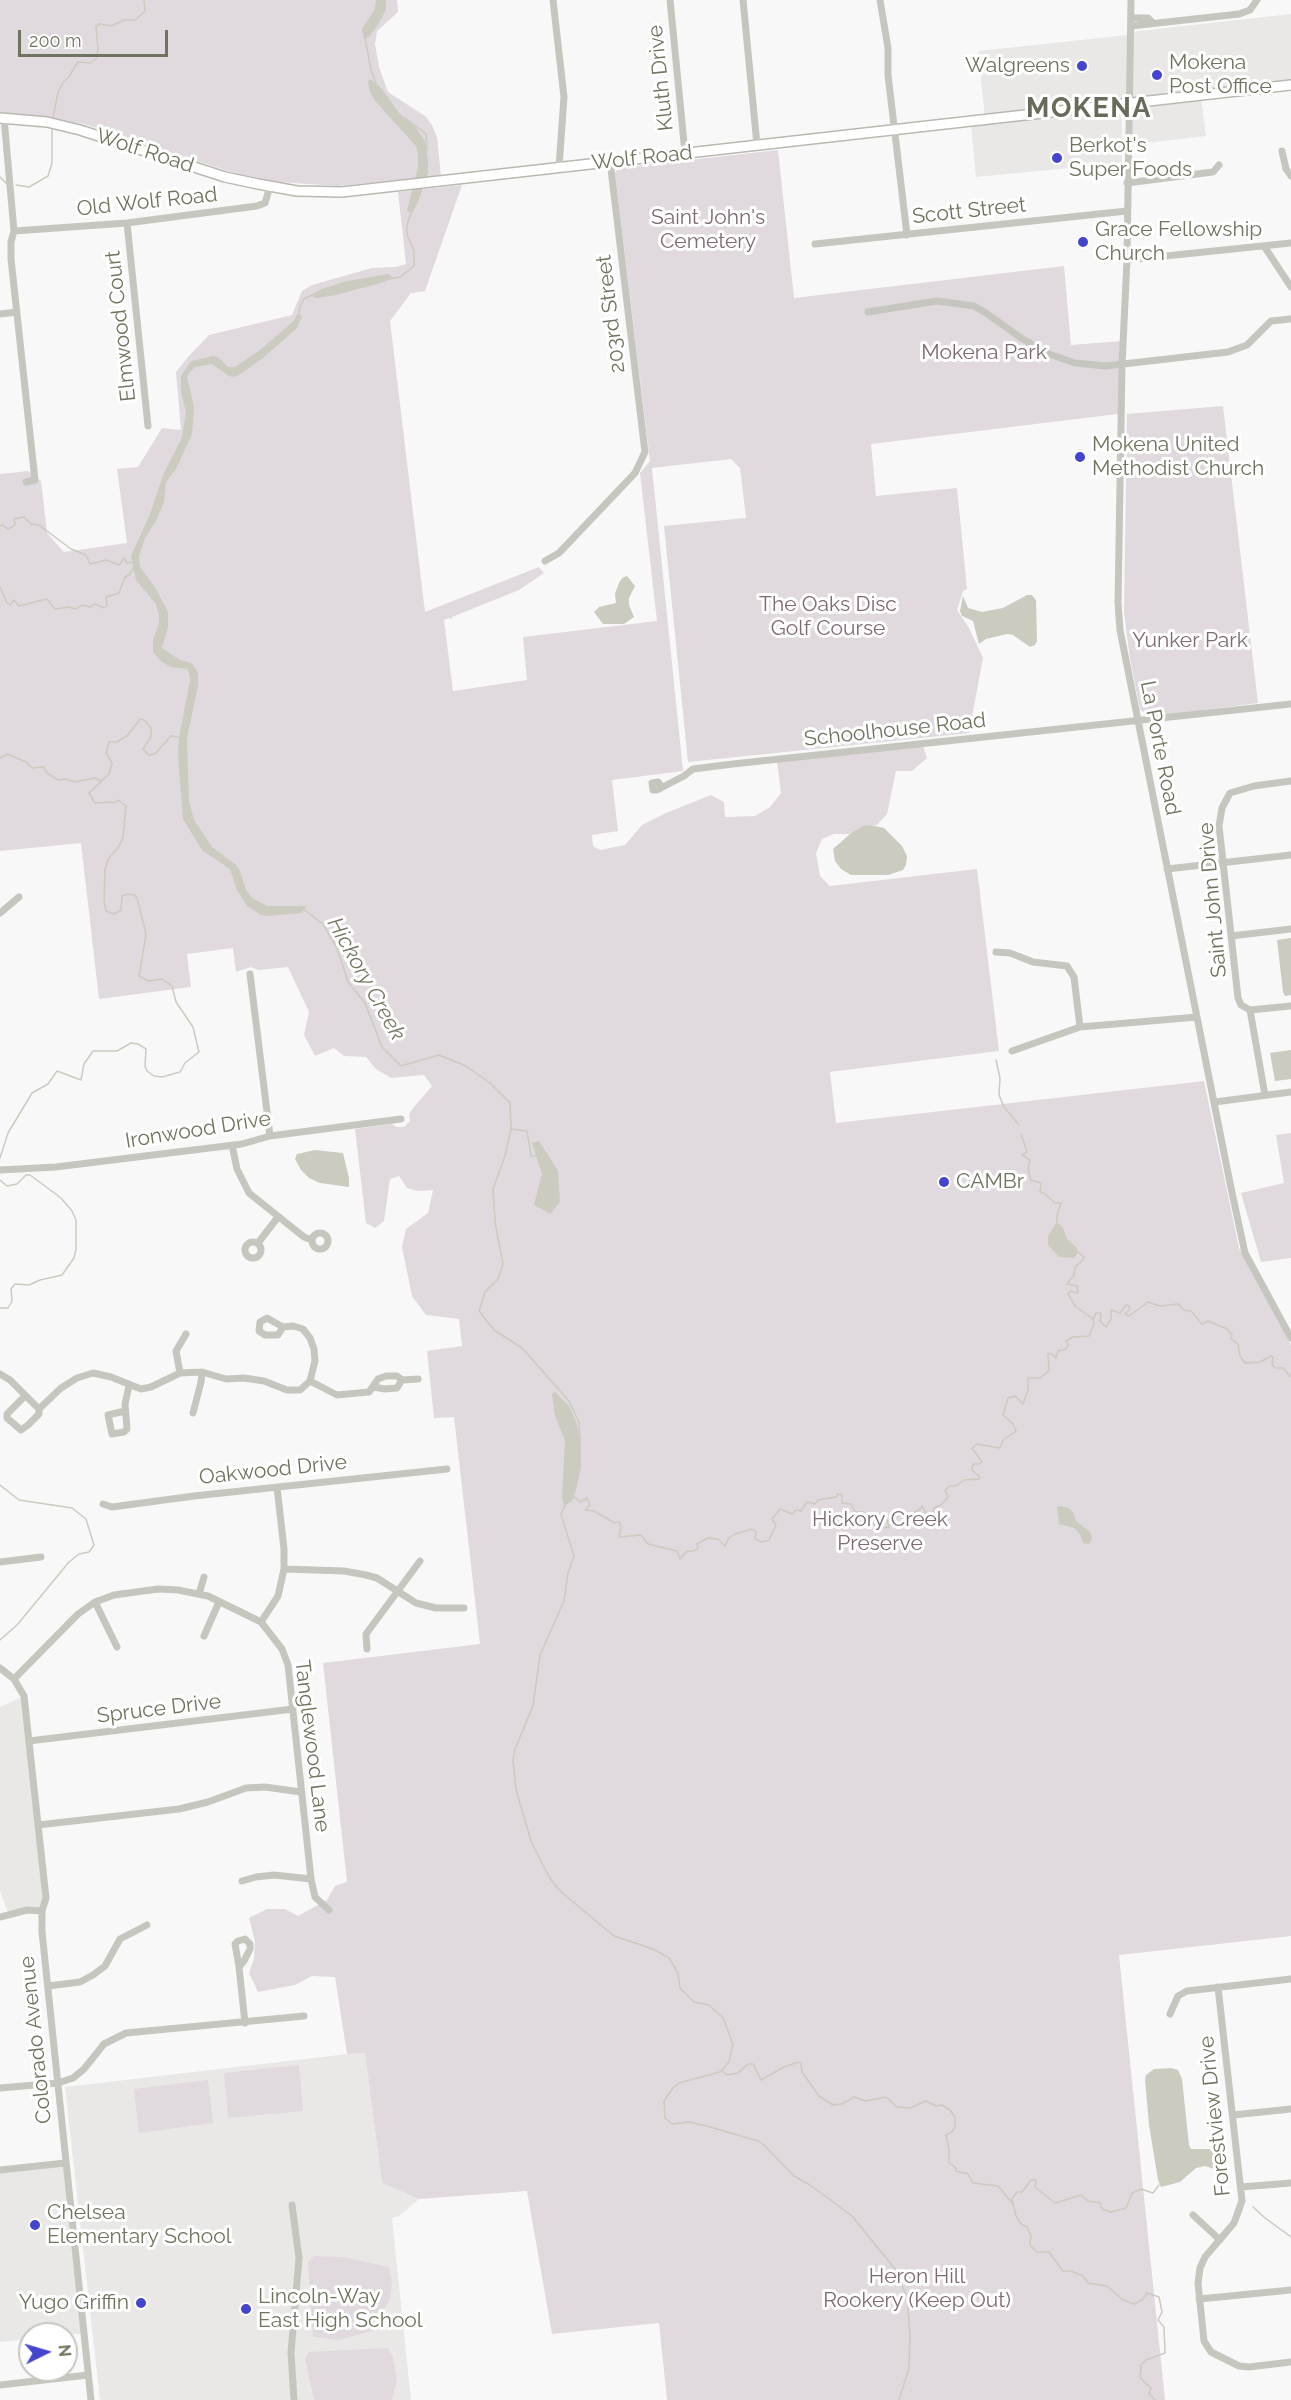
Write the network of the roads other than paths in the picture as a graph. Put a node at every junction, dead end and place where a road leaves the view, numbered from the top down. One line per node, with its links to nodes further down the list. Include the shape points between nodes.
1 (553, 0): 17 (street, via 564,97)
2 (670, 0): 14 (street, Kluth Drive)
3 (743, 0): 12 (street)
4 (880, 0): 11 (street)
5 (1131, 0): 7 (street, La Porte Road)
6 (1256, 2): 7 (street, via 1250,10 1236,14 1152,22 1145,26)
7 (1131, 22): 9 (street, La Porte Road)
8 (1291, 86): 9 (main road, Wolf Road)
9 (1129, 104): 11 (main road, Wolf Road); 19 (street, La Porte Road)
10 (2, 118): 20 (main road, Wolf Road, via 47,122 225,177); 23 (street)
11 (895, 129): 12 (main road, Wolf Road); 24 (street)
12 (757, 145): 14 (main road, Wolf Road)
13 (1282, 151): 18 (street)
14 (685, 153): 15 (main road, Wolf Road)
15 (610, 161): 17 (main road, Wolf Road); 37 (street, 203rd Street, via 645,452 635,473 559,552)
16 (1219, 165): 19 (street, via 1213,172)
17 (559, 167): 20 (main road, Wolf Road, via 342,192)
18 (1291, 176)
19 (1127, 183): 21 (street, La Porte Road)
20 (270, 186): 22 (street, Old Wolf Road, via 265,203 257,206)
21 (1126, 211): 24 (street, Scott Street); 28 (street, La Porte Road)
22 (127, 223): 23 (street, Old Wolf Road); 35 (street, Elmwood Court)
23 (14, 231): 30 (street, via 11,259)
24 (907, 235): 26 (street, Scott Street)
25 (1291, 243): 27 (street)
26 (815, 244)
27 (1264, 246): 28 (street); 29 (street)
28 (1127, 260): 34 (street, La Porte Road)
29 (1291, 287)
30 (17, 312): 32 (street); 36 (street, via 35,480)
31 (868, 312): 34 (street, via 937,301 965,304 980,309 1021,338 1063,360 1096,366)
32 (0, 314)
33 (1291, 319): 34 (street, via 1271,321 1247,345 1227,352)
34 (1122, 365): 39 (street, La Porte Road, via 1118,603)
35 (148, 426)
36 (26, 482)
37 (545, 561)
38 (1291, 704): 39 (street, Schoolhouse Road)
39 (1137, 720): 41 (street, Schoolhouse Road, via 693,770); 44 (street, La Porte Road)
40 (1291, 781): 43 (street, Saint John Drive, via 1230,793 1219,826)
41 (662, 787)
42 (1291, 855): 43 (street)
43 (1223, 862): 44 (street); 48 (street, Saint John Drive)
44 (1167, 869): 53 (street, La Porte Road)
45 (19, 897): 46 (street)
46 (0, 913)
47 (1291, 929): 48 (street)
48 (1231, 936): 52 (street, Saint John Drive, via 1238,998 1240,1005)
49 (996, 952): 54 (street, via 1067,966 1074,977)
50 (250, 975): 60 (street)
51 (1291, 1006): 52 (street)
52 (1250, 1010): 57 (street)
53 (1197, 1017): 54 (street); 58 (street, La Porte Road)
54 (1080, 1028): 55 (street)
55 (1012, 1051)
56 (1291, 1092): 57 (street)
57 (1265, 1095): 58 (street)
58 (1215, 1102): 68 (street, La Porte Road, via 1245,1253)
59 (401, 1119): 60 (street, Ironwood Drive)
60 (270, 1136): 61 (street, Ironwood Drive)
61 (232, 1145): 62 (street, Ironwood Drive, via 56,1167); 63 (street, via 243,1185)
62 (0, 1170)
63 (278, 1217): 64 (street); 65 (street)
64 (312, 1239)
65 (258, 1243)
66 (283, 1327): 74 (street, via 303,1329 310,1338 315,1360)
67 (186, 1334): 70 (street, via 176,1351)
68 (1291, 1338)
69 (202, 1372): 70 (street); 74 (street, via 226,1379 264,1381 287,1390 300,1389); 80 (street)
70 (180, 1373): 75 (street, via 151,1387)
71 (0, 1374): 77 (street)
72 (418, 1379): 73 (street)
73 (402, 1380): 76 (street, via 397,1388); 76 (street, via 386,1376)
74 (310, 1381): 76 (street, via 337,1395 369,1392)
75 (129, 1386): 78 (street, via 93,1373 77,1377); 79 (street)
76 (373, 1387)
77 (25, 1396): 78 (street); 78 (street, via 7,1414 18,1429 23,1430 39,1414)
78 (39, 1409)
79 (125, 1411)
80 (193, 1413)
81 (447, 1469): 82 (street, Oakwood Drive)
82 (277, 1487): 83 (street, Oakwood Drive, via 112,1507); 87 (street)
83 (103, 1504)
84 (42, 1557): 86 (street)
85 (420, 1561): 89 (street)
86 (0, 1562)
87 (284, 1569): 89 (street, via 344,1570 377,1578); 94 (street, via 278,1596)
88 (204, 1576): 90 (street)
89 (398, 1591): 93 (street, via 416,1603); 97 (street, via 366,1634)
90 (199, 1594): 91 (street, Tanglewood Lane, via 158,1589 119,1593); 92 (street, Tanglewood Lane)
91 (95, 1602): 96 (street); 99 (street, Tanglewood Lane)
92 (219, 1602): 94 (street, Tanglewood Lane); 95 (street)
93 (464, 1608)
94 (261, 1622): 100 (street, Tanglewood Lane, via 282,1649 288,1665)
95 (204, 1636)
96 (117, 1647)
97 (367, 1649)
98 (0, 1668): 99 (street)
99 (14, 1678): 101 (street, Colorado Avenue, via 24,1696)
100 (293, 1710): 101 (street, Spruce Drive); 102 (street, Tanglewood Lane)
101 (29, 1742): 103 (street, Colorado Avenue)
102 (301, 1792): 103 (street, via 246,1788 179,1809); 104 (street, Tanglewood Lane)
103 (38, 1826): 107 (street, Colorado Avenue, via 46,1898)
104 (311, 1879): 105 (street, via 274,1875); 106 (street, Tanglewood Lane, via 315,1897)
105 (242, 1881)
106 (328, 1910)
107 (42, 1911): 108 (street, via 27,1910); 112 (street, Colorado Avenue)
108 (0, 1917)
109 (147, 1925): 112 (street, via 120,1939 105,1966 93,1975 80,1982)
110 (239, 1967): 116 (street)
111 (1291, 1978): 113 (street)
112 (48, 1986): 117 (street, Colorado Avenue)
113 (1218, 1987): 114 (street, via 1183,1993); 120 (street, Forestview Drive)
114 (1170, 2014)
115 (304, 2016): 116 (street)
116 (245, 2023): 117 (street, via 126,2033 104,2044 73,2078)
117 (58, 2083): 118 (street); 121 (street, Colorado Avenue)
118 (0, 2088)
119 (1291, 2109): 120 (street)
120 (1233, 2115): 124 (street, Forestview Drive)
121 (65, 2163): 122 (street); 131 (street, Colorado Avenue)
122 (0, 2170)
123 (1291, 2183): 124 (street)
124 (1241, 2187): 127 (street, Forestview Drive, via 1239,2214)
125 (292, 2205): 134 (street, via 300,2258 291,2353)
126 (1193, 2215): 127 (street)
127 (1220, 2240): 129 (street, Forestview Drive, via 1200,2268)
128 (1291, 2290): 129 (street)
129 (1199, 2300): 130 (street, Forestview Drive, via 1204,2341 1211,2352 1244,2366)
130 (1291, 2362)
131 (88, 2375): 132 (street); 133 (street, Colorado Avenue)
132 (0, 2385)
133 (91, 2400)
134 (294, 2400)

